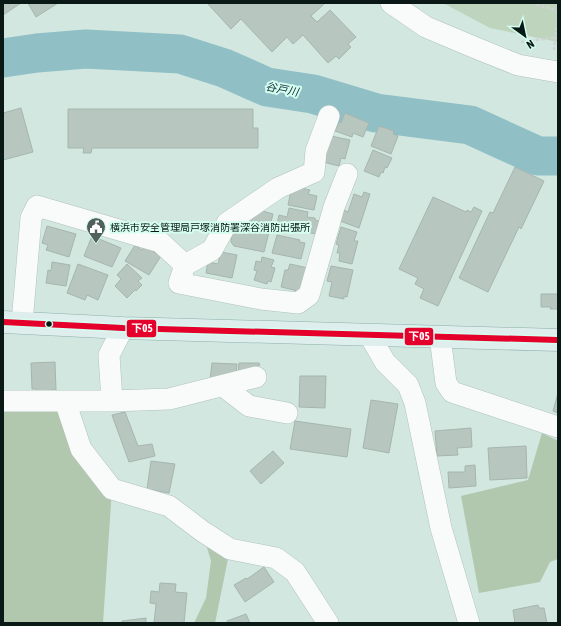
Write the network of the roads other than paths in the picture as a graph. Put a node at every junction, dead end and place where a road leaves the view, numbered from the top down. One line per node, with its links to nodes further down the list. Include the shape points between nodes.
1 (391, 3): 2 (street, via 426,27 468,45 518,65)
2 (555, 72)
3 (329, 116): 5 (street, via 316,151 314,172 278,188 227,223 212,250)
4 (347, 174): 5 (street, via 334,207 309,295 298,302 261,299 179,283)
5 (185, 265): 6 (street, via 160,242 37,206 31,218)
6 (12, 322): 7 (main road)
7 (123, 328): 8 (main road); 15 (street, via 109,355)
8 (370, 336): 9 (main road); 19 (street, via 384,362 408,385 415,403 441,528)
9 (440, 337): 10 (main road); 17 (street, via 446,383 452,392)
10 (558, 340)
11 (256, 377): 12 (street)
12 (223, 386): 15 (street, via 169,399); 16 (street, via 249,406)
13 (3, 401): 14 (street)
14 (65, 401): 15 (street); 18 (street, via 81,449 112,489 169,506 230,549 276,558 295,572)
15 (112, 401)
16 (287, 413)
17 (558, 427)
18 (328, 623)
19 (469, 623)

